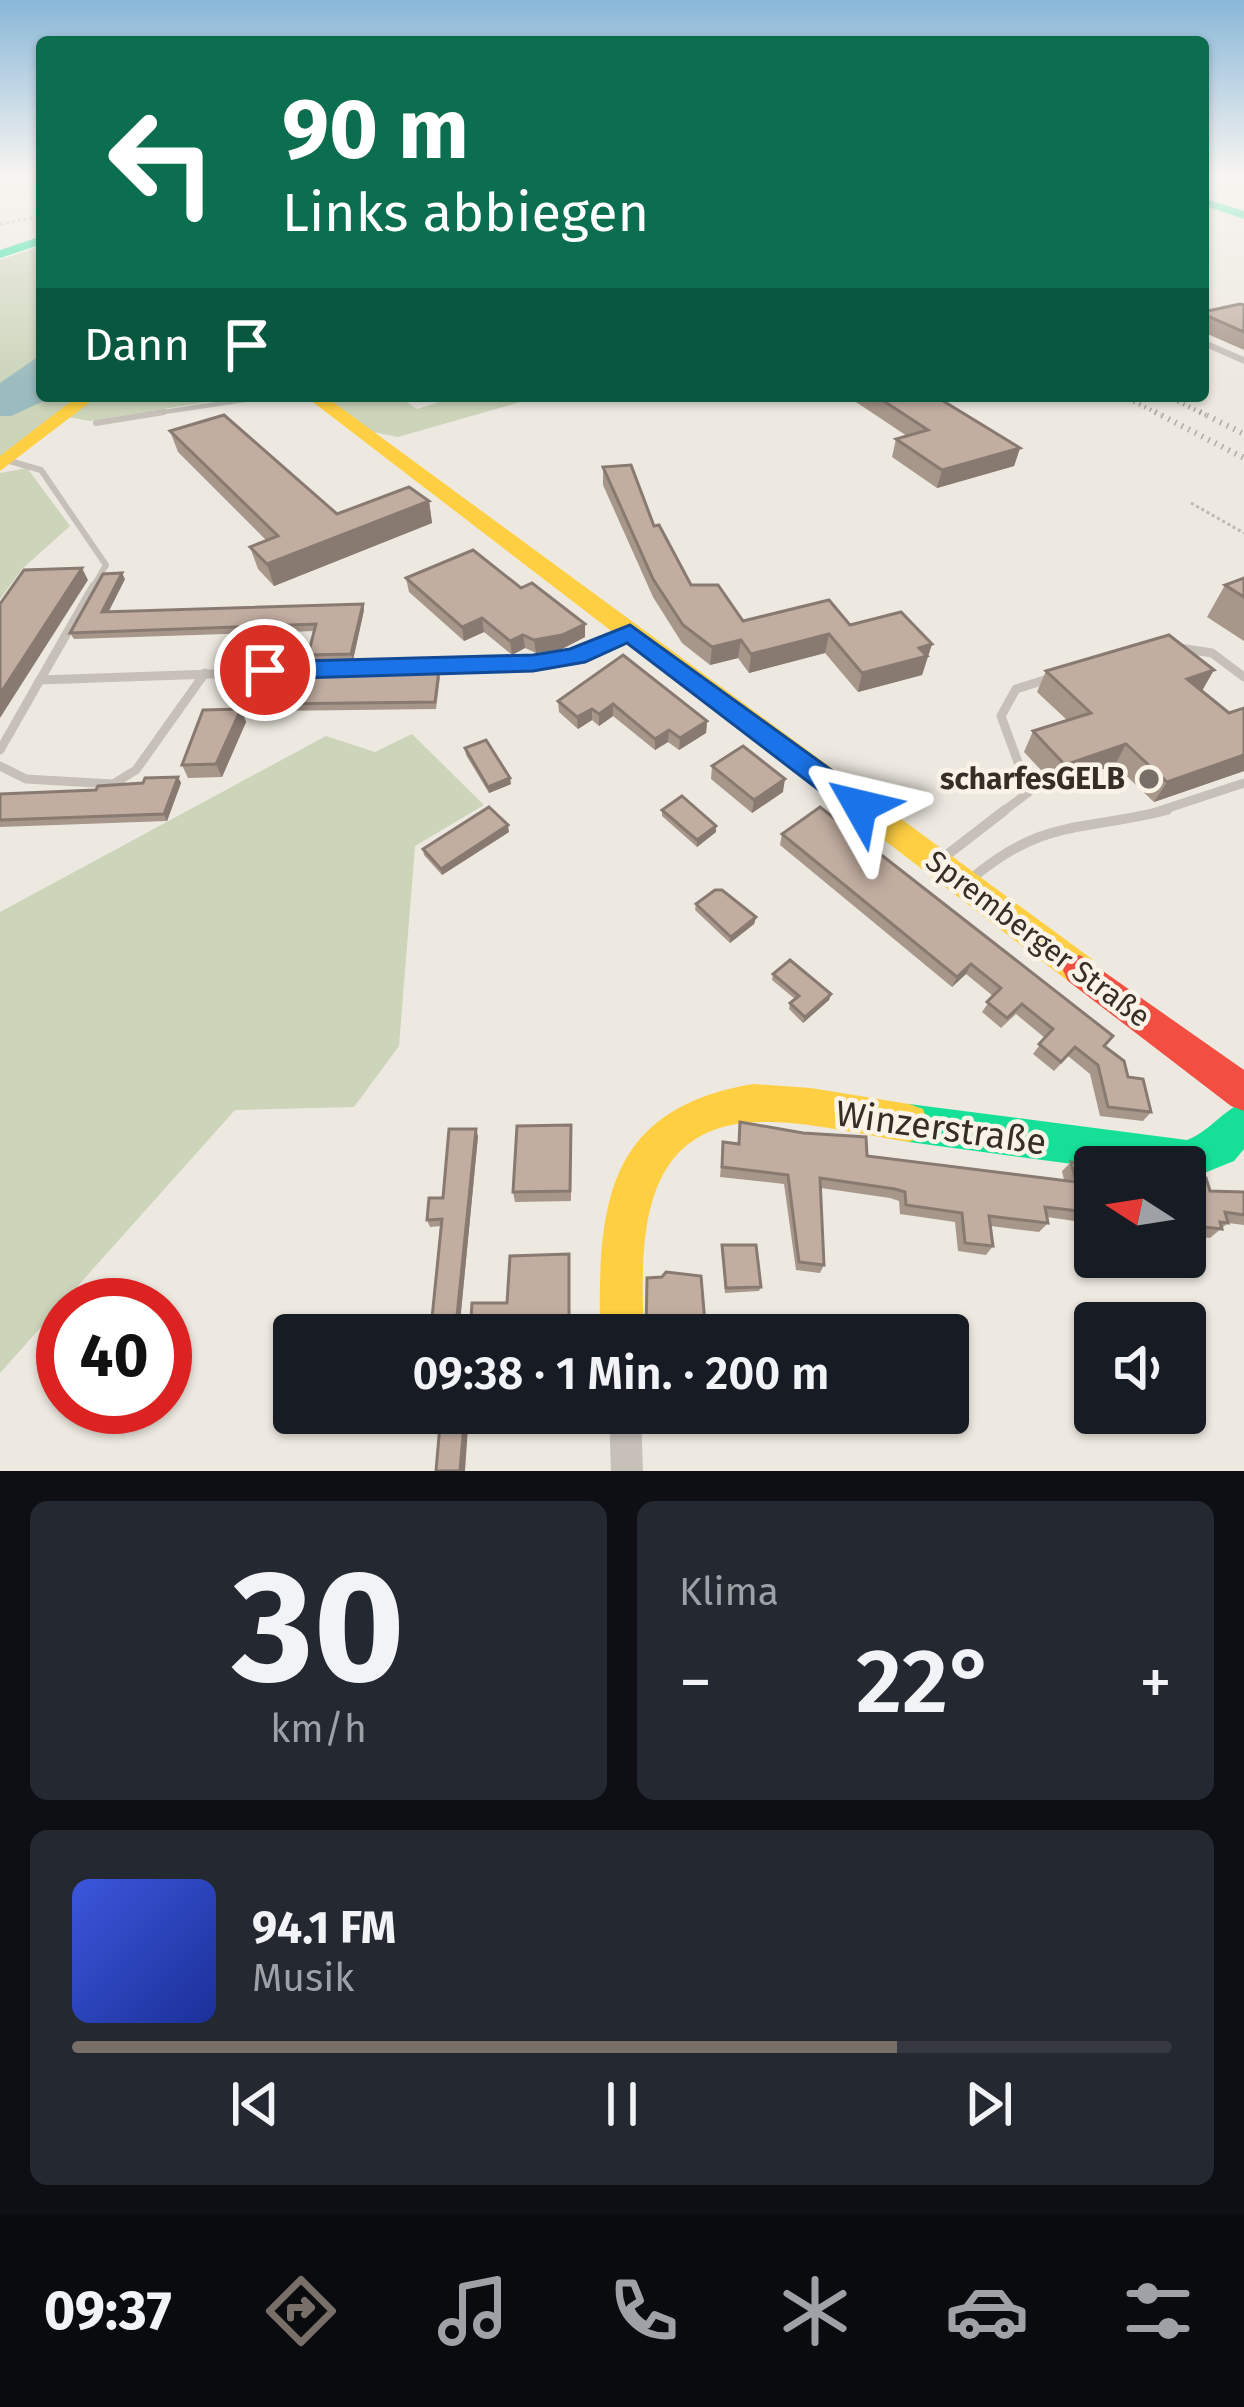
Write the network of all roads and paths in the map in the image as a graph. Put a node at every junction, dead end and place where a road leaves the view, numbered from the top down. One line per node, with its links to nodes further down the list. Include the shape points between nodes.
1 (34, 243): 2 (main road)
2 (0, 254)
3 (1209, 345): 4 (street)
4 (1244, 361)
5 (194, 402): 7 (lane)
6 (322, 402): 11 (main road, Spremberger Straße)
7 (92, 410): 8 (main road)
8 (3, 463): 16 (lane, via 41,470 106,565)
9 (1191, 503): 10 (path)
10 (1244, 533)
11 (630, 632): 13 (lane, via 576,656 533,663); 20 (main road, Spremberger Straße)
12 (1162, 645): 15 (lane, via 1212,653)
13 (205, 673): 16 (lane); 18 (lane, via 136,770 112,784 26,778)
14 (1058, 676): 20 (lane, via 1016,689 1001,716 1029,792)
15 (1244, 677)
16 (40, 680): 17 (lane)
17 (0, 750)
18 (0, 766)
19 (1244, 783): 21 (lane, via 1162,812 1058,828 1006,848)
20 (936, 863): 21 (main road, Spremberger Straße)
21 (964, 885): 22 (main road, Spremberger Straße)
22 (1244, 1093)
23 (1244, 1121): 24 (main road, Winzerstraße, via 1220,1147 1187,1160 756,1103 704,1111 664,1134 627,1197)
24 (621, 1314)
25 (626, 1434): 26 (street)
26 (627, 1471)

